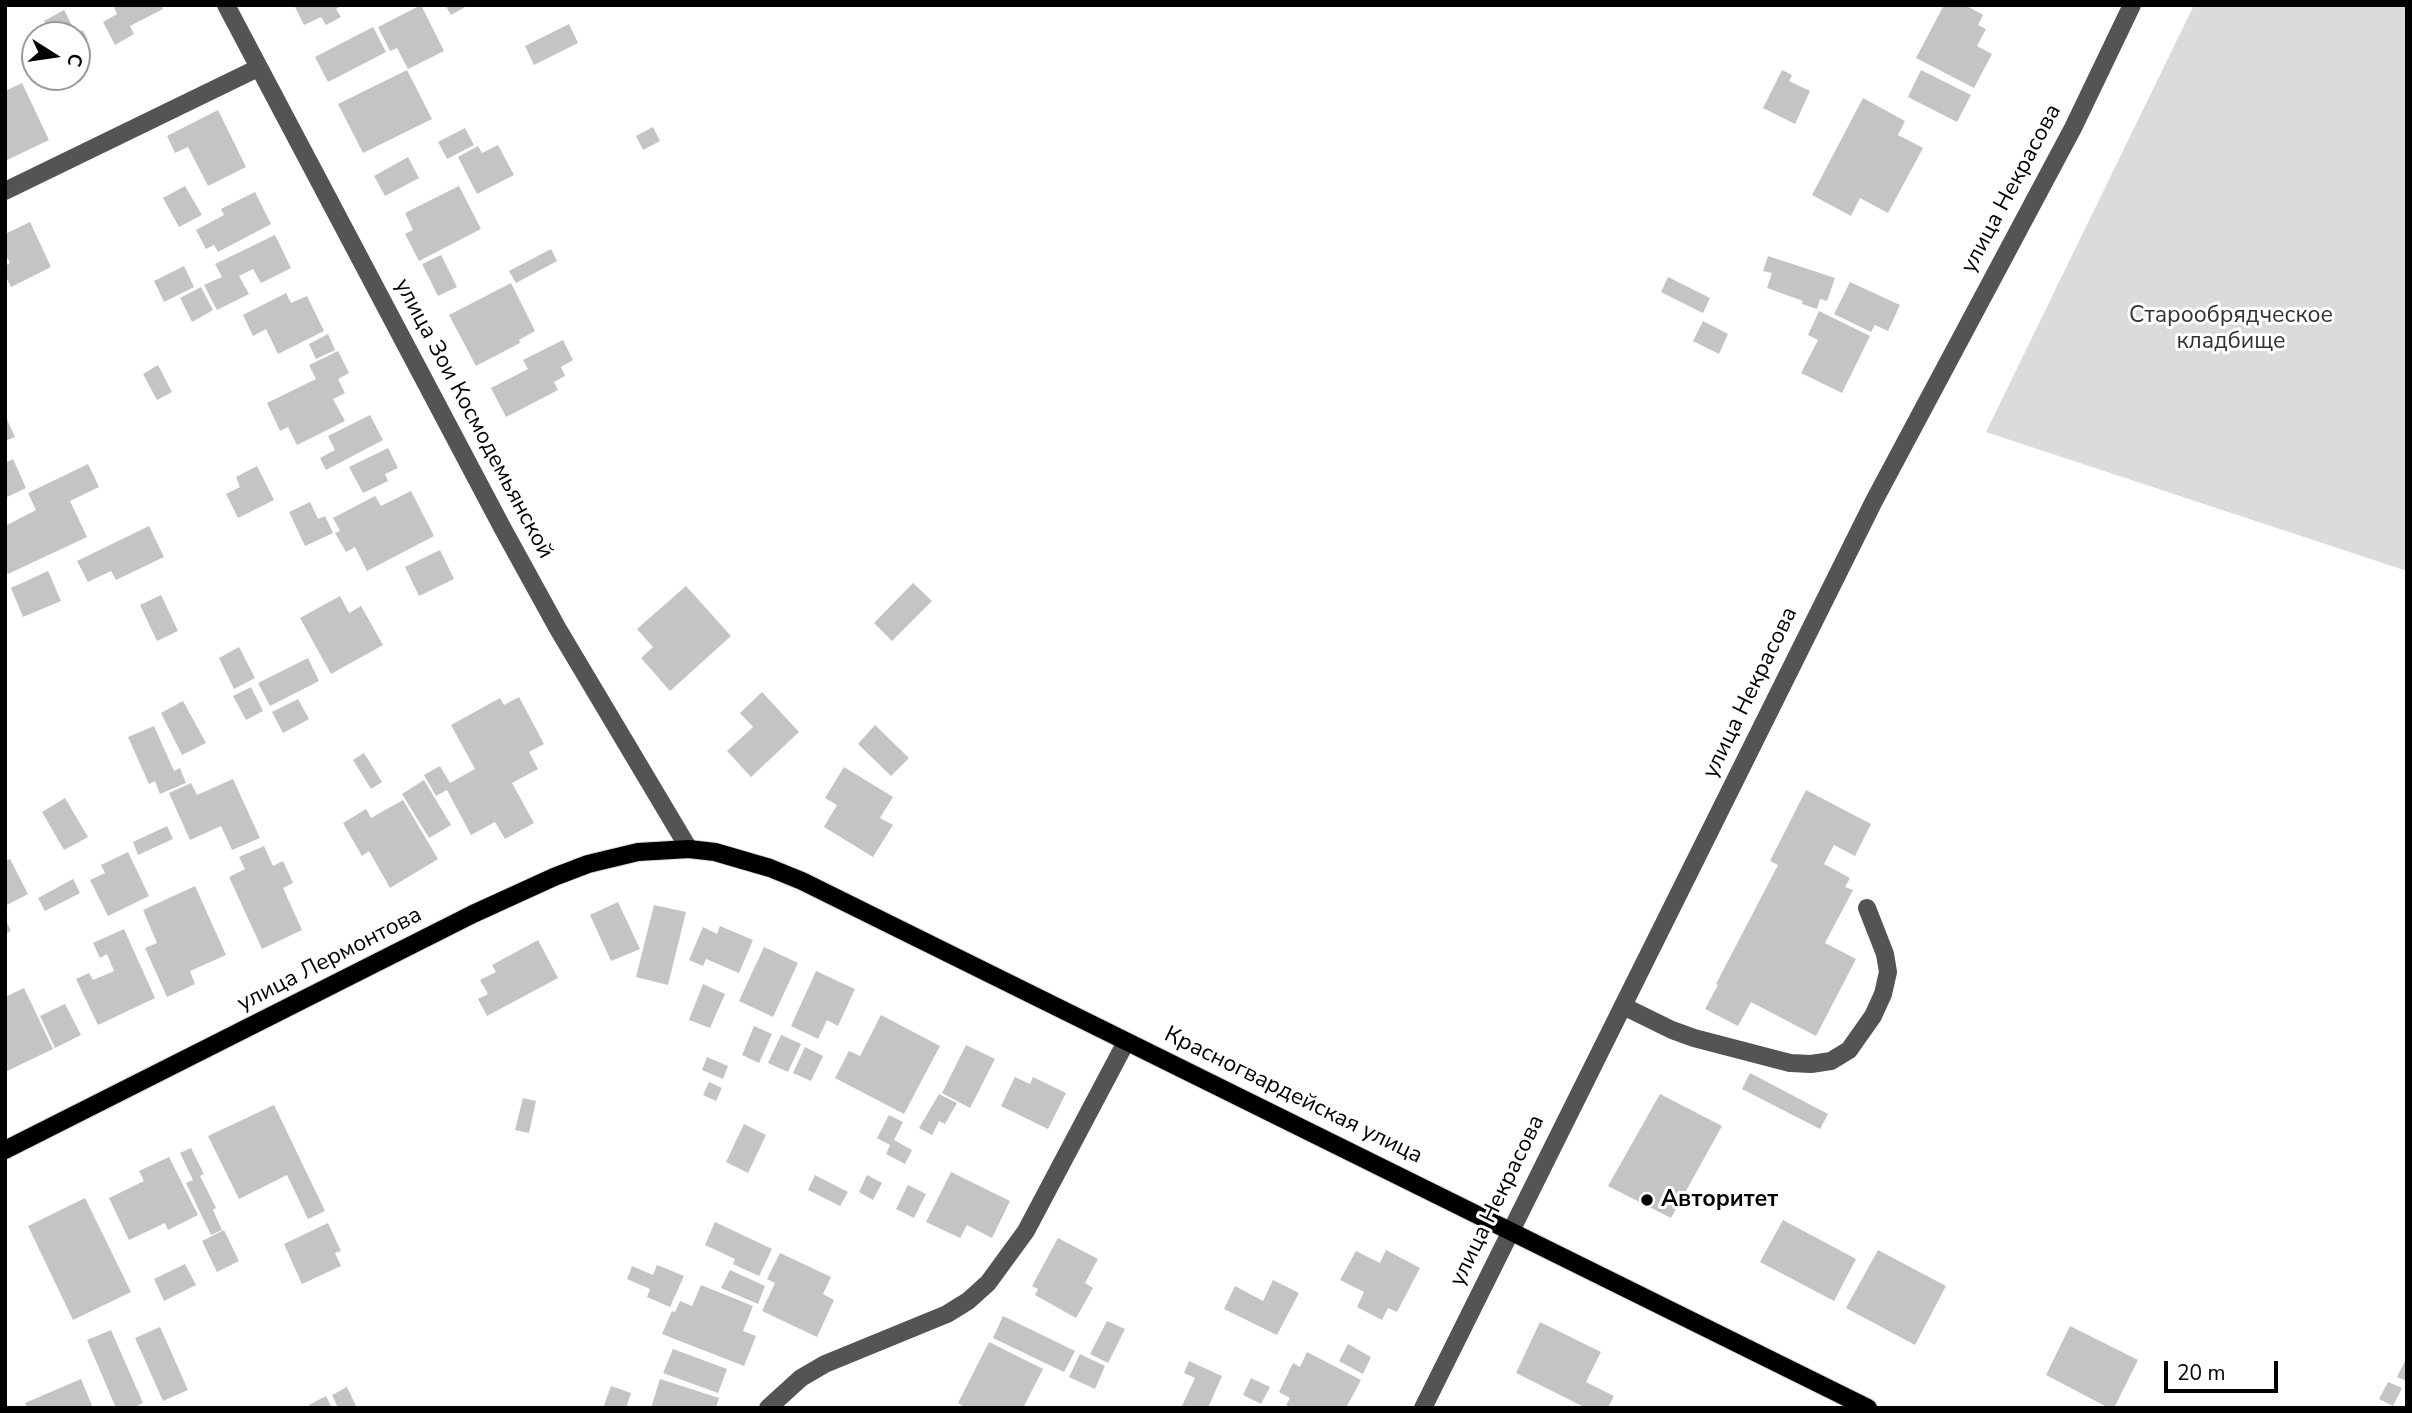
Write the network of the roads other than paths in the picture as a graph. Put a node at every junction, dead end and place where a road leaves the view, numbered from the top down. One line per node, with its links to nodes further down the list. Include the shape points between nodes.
1 (226, 5): 3 (street, улица Зои Космодемьянской)
2 (2132, 5): 7 (street, улица Некрасова, via 2073,128 1874,501)
3 (258, 68): 4 (street); 5 (street, улица Зои Космодемьянской, via 521,563)
4 (5, 191)
5 (689, 849): 8 (main road, Красногвардейская улица, via 740,858 802,881); 9 (main road, улица Лермонтова, via 612,856 542,882)
6 (1867, 908): 7 (street, via 1885,954 1888,972 1883,994 1874,1016 1849,1050 1832,1060 1790,1063 1694,1038)
7 (1623, 1006): 10 (street, улица Некрасова)
8 (1126, 1042): 10 (main road, Красногвардейская улица); 11 (street, via 1026,1231 988,1283 947,1314 825,1364 801,1378)
9 (5, 1150)
10 (1511, 1231): 12 (street, улица Некрасова); 13 (main road, Красногвардейская улица)
11 (768, 1408)
12 (1423, 1408)
13 (1868, 1408)

